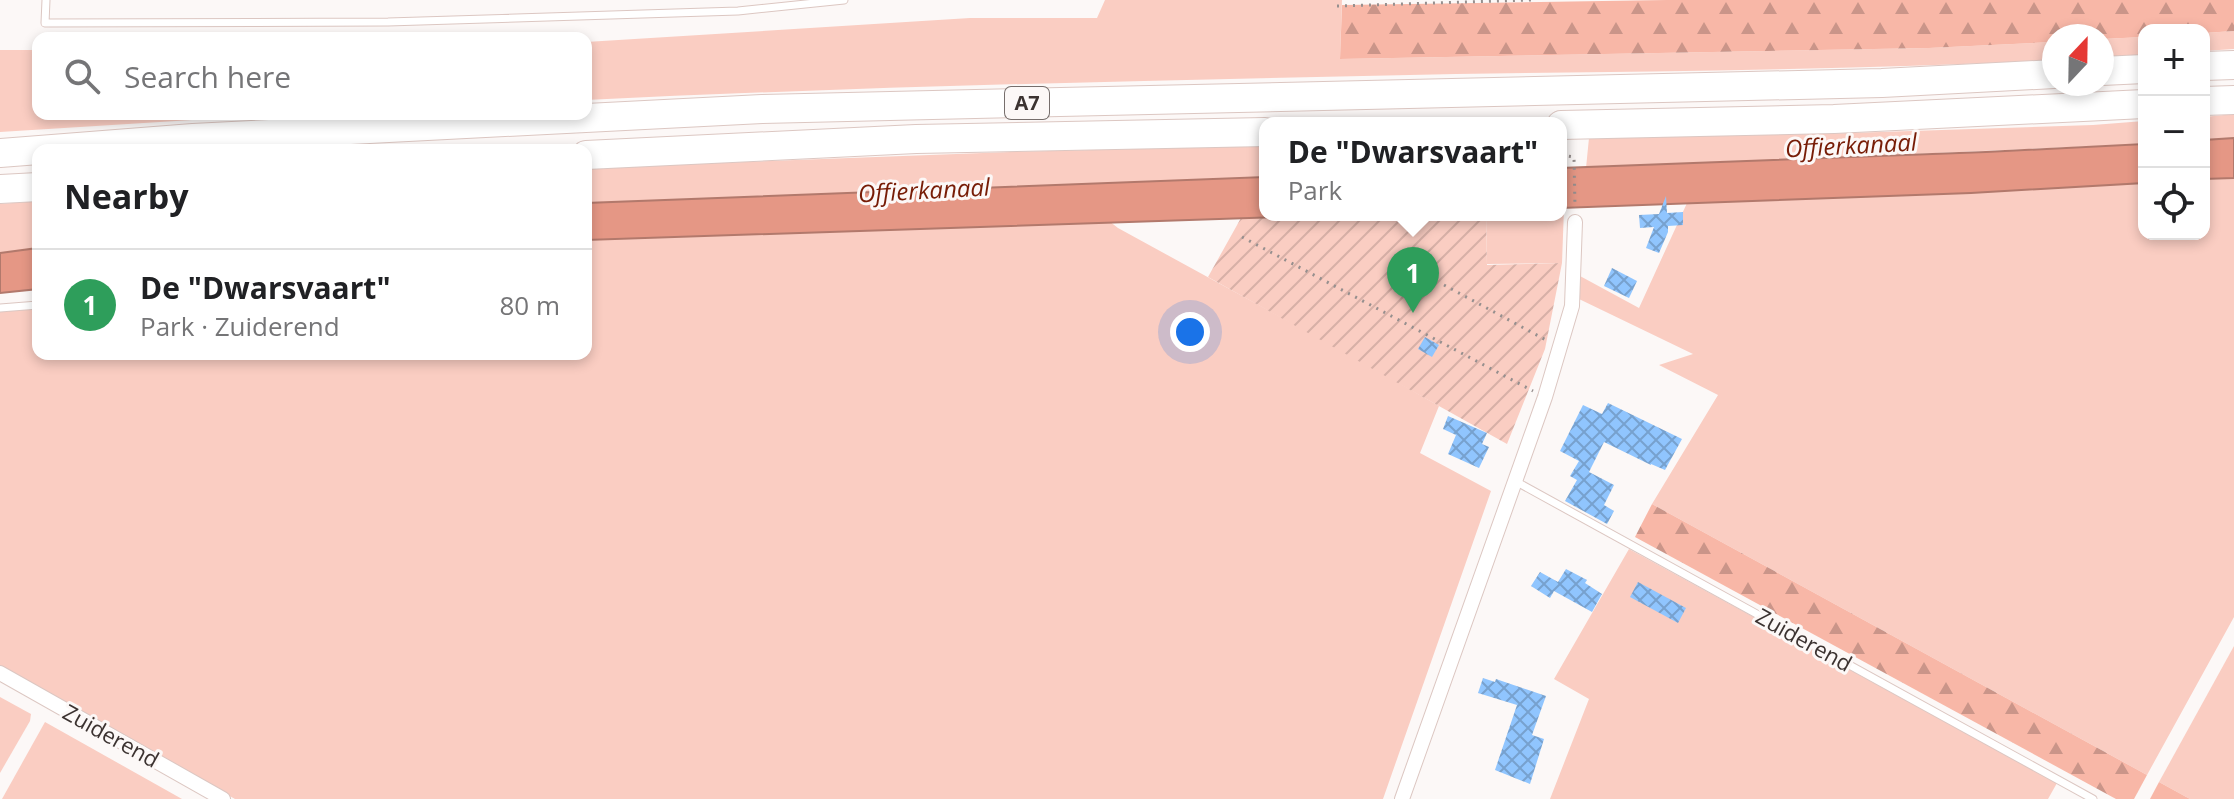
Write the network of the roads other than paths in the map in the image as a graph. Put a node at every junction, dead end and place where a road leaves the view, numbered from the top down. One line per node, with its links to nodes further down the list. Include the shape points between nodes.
1 (46, 0): 2 (lane, via 45,23 404,22 738,11)
2 (844, 0)
3 (2234, 65): 4 (highway)
4 (2210, 66)
5 (2138, 69): 6 (highway)
6 (2114, 70)
7 (2042, 75): 11 (highway, A7)
8 (2234, 100): 9 (highway)
9 (2210, 101)
10 (2138, 104): 13 (highway)
11 (592, 118)
12 (546, 120): 15 (highway, A7)
13 (1567, 125)
14 (1259, 132): 18 (highway, A7, via 916,139)
15 (116, 144)
16 (32, 151): 17 (highway, A7)
17 (0, 153)
18 (592, 155)
19 (32, 187): 20 (highway)
20 (0, 189)
21 (1575, 217): 24 (street, via 1572,306)
22 (32, 305): 23 (lane)
23 (0, 308)
24 (1515, 481): 27 (street); 28 (lane, Zuiderend)
25 (0, 673): 26 (street, Zuiderend)
26 (223, 799)
27 (1402, 799)
28 (2093, 799)

